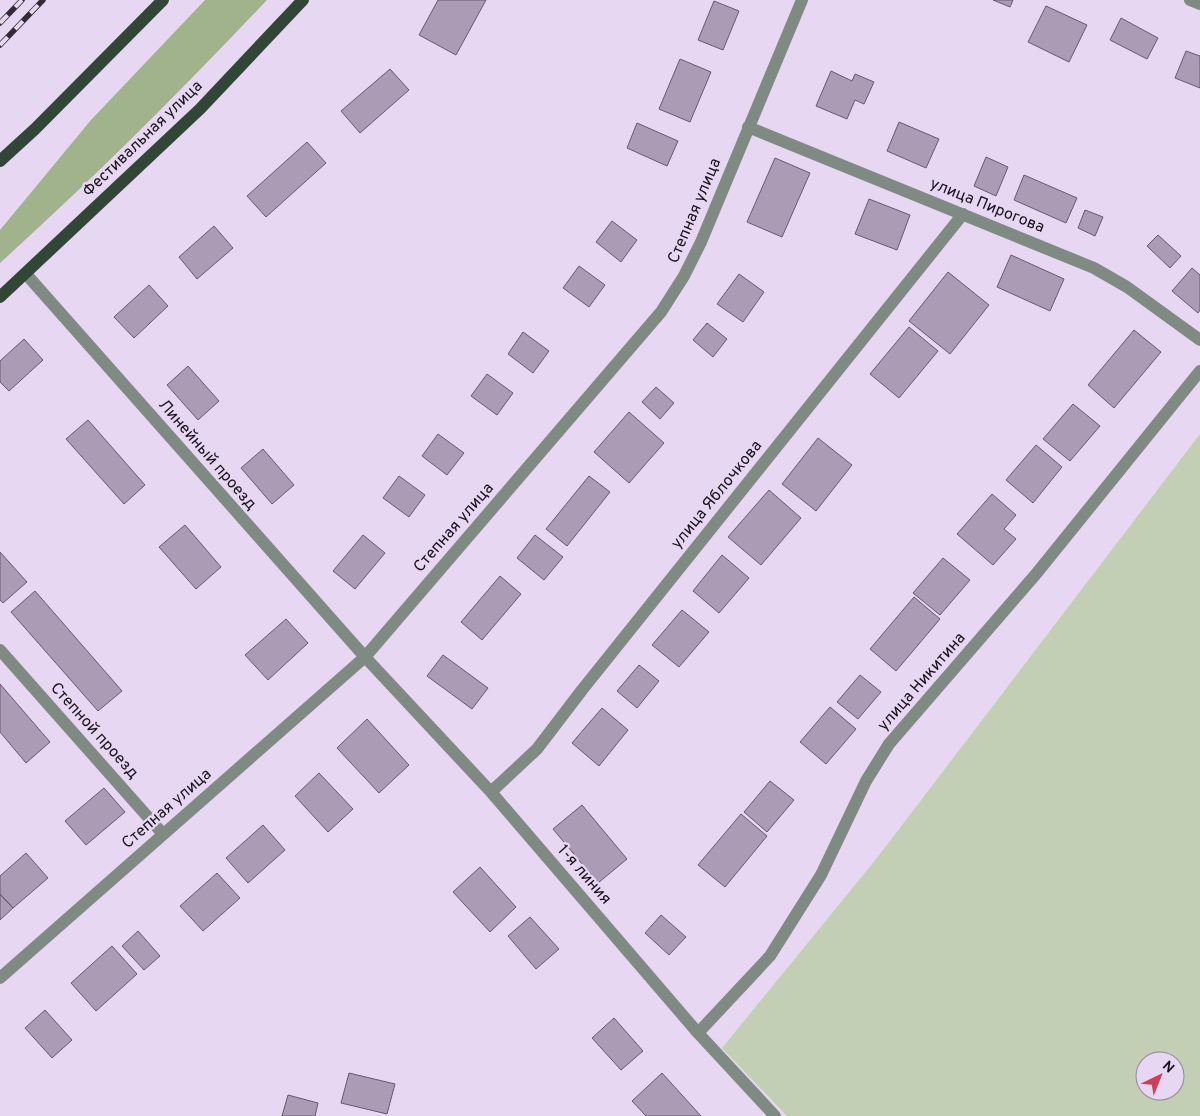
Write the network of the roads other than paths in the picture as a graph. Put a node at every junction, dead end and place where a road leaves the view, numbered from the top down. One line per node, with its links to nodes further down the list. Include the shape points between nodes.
1 (163, 0): 7 (main road)
2 (303, 0): 9 (main road, Фестивальная улица, via 200,109)
3 (802, 0): 6 (street, Степная улица)
4 (1190, 0): 5 (street)
5 (1200, 4)
6 (748, 127): 8 (street, улица Пирогова); 14 (street, Степная улица, via 701,242 661,312)
7 (0, 161)
8 (963, 214): 11 (street, улица Пирогова, via 1094,268 1127,287); 15 (street, улица Яблочкова, via 537,749)
9 (26, 274): 10 (main road, Фестивальная улица); 14 (street, Линейный проезд)
10 (0, 297)
11 (1200, 340)
12 (1200, 371): 18 (street, улица Никитина, via 1036,574 889,744 866,781 821,875 770,956)
13 (0, 650): 16 (street, Степной проезд)
14 (364, 658): 15 (street, 1-я линия); 16 (street, Степная улица)
15 (491, 792): 18 (street, 1-я линия)
16 (164, 834): 17 (street, Степная улица)
17 (0, 978)
18 (698, 1033): 19 (street, 1-я линия)
19 (775, 1116)

